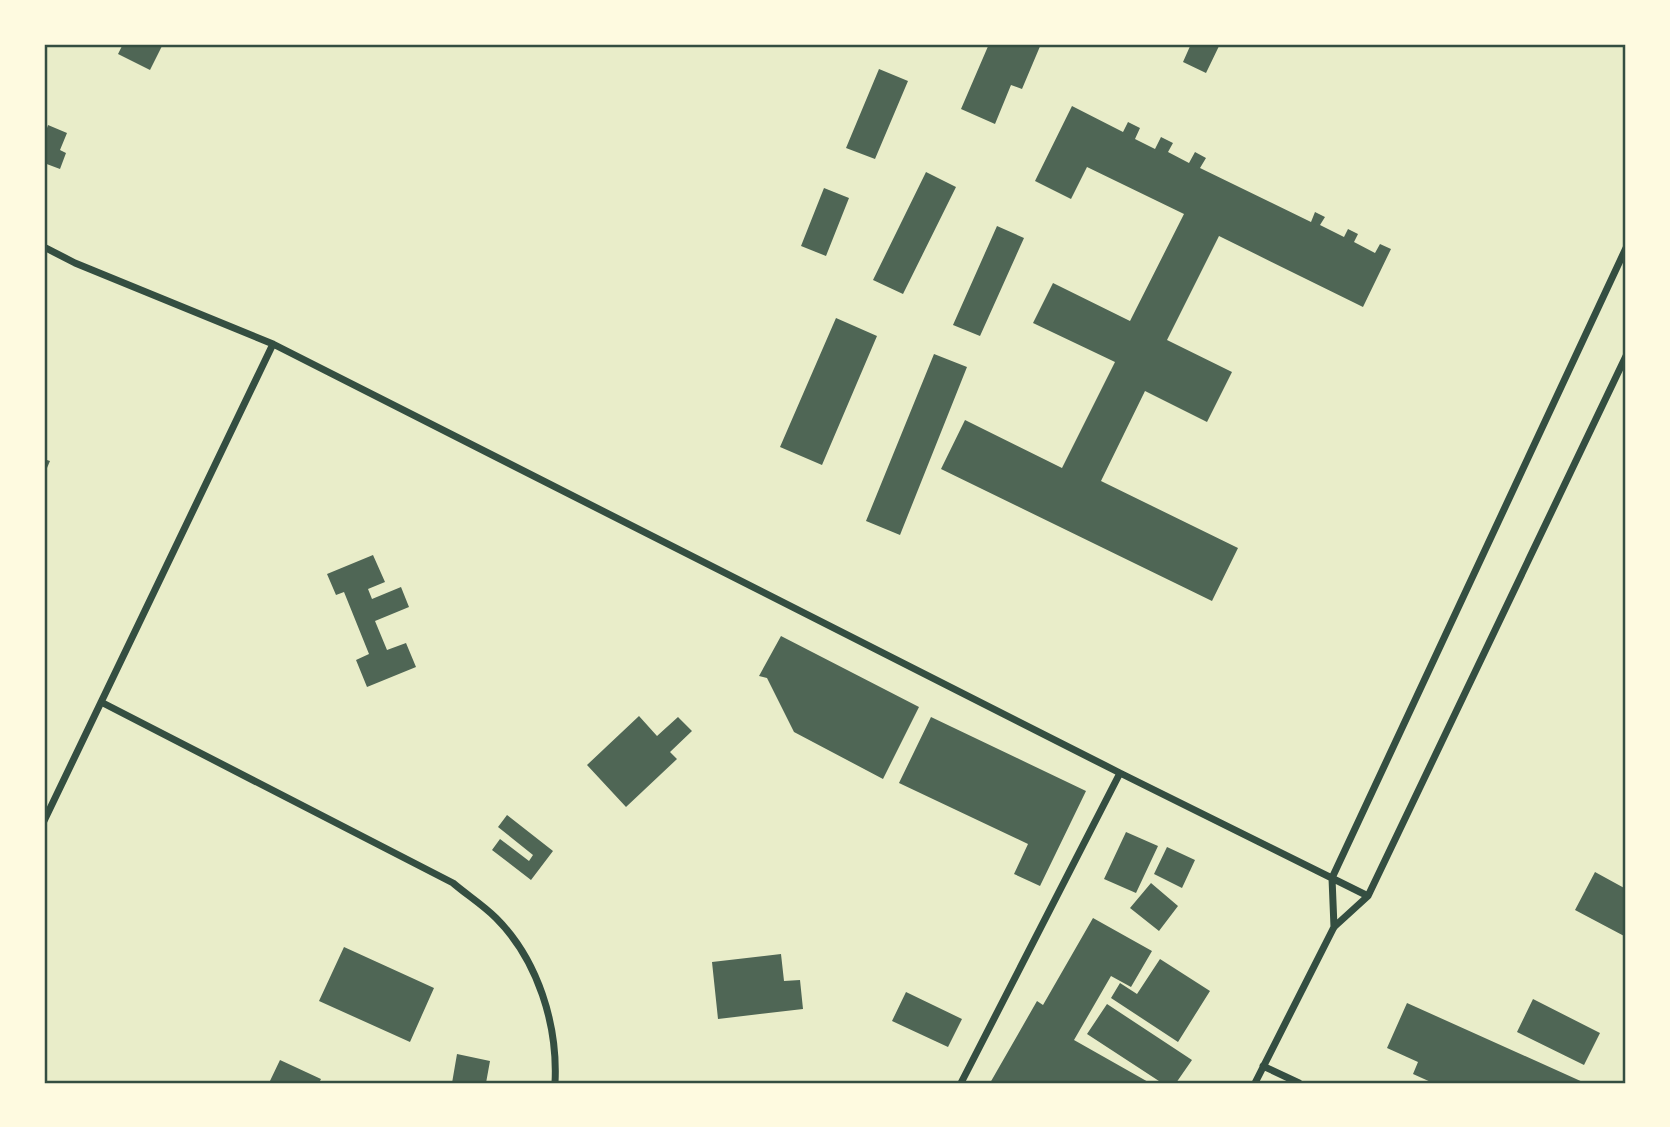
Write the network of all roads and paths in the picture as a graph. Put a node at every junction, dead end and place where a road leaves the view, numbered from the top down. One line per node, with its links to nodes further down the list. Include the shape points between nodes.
1 (44, 247): 3 (street)
2 (1626, 248): 8 (street)
3 (273, 344): 5 (street); 6 (street)
4 (1626, 356): 9 (street)
5 (101, 702): 7 (street); 12 (street, via 453,883 496,919 527,960 548,1012)
6 (1120, 773): 8 (street); 13 (street)
7 (44, 821)
8 (1332, 878): 9 (street); 10 (street)
9 (1368, 896): 10 (street)
10 (1334, 927): 11 (street)
11 (1263, 1066): 14 (street); 15 (street)
12 (555, 1083)
13 (961, 1083)
14 (1255, 1083)
15 (1299, 1083)

